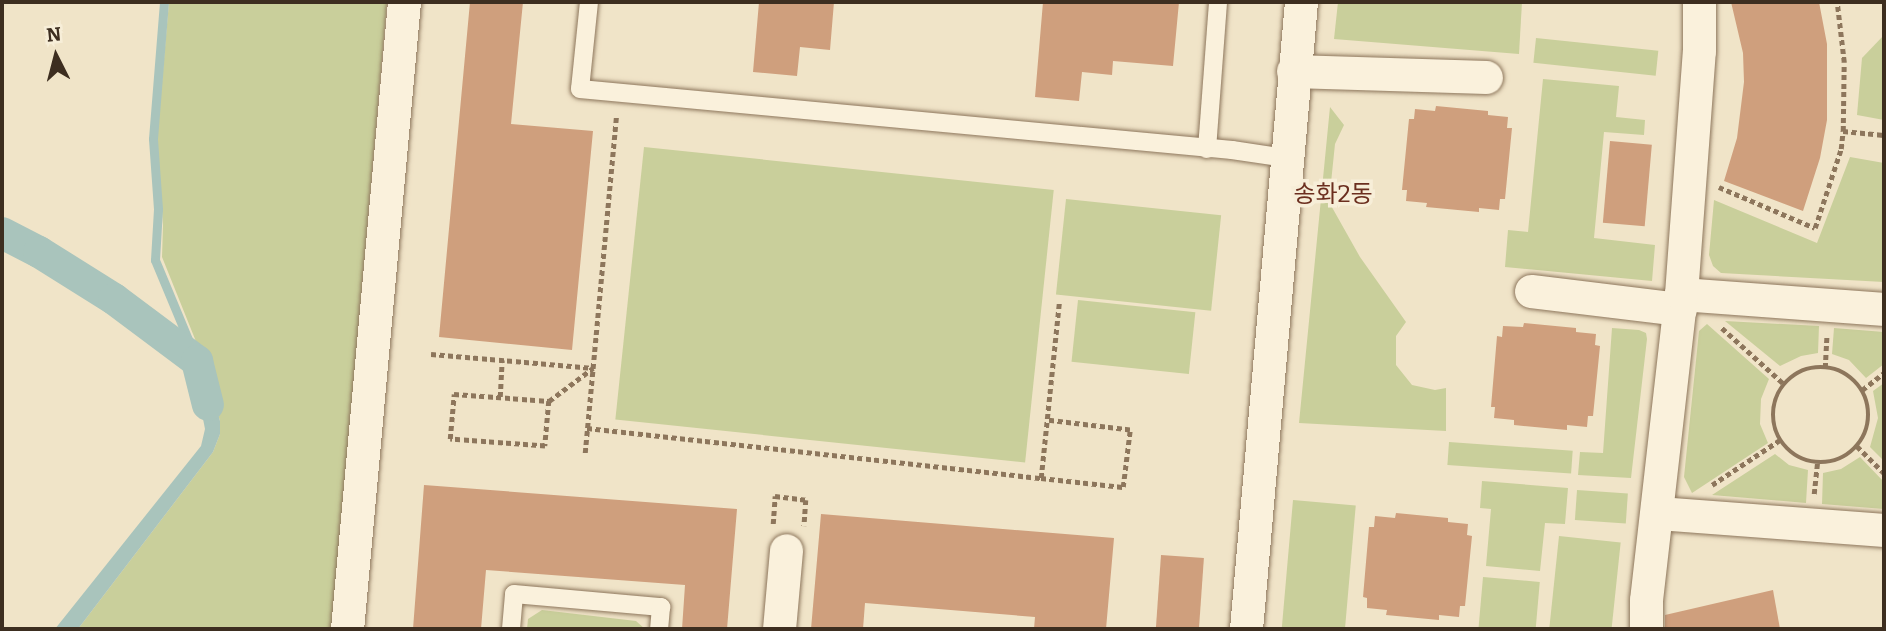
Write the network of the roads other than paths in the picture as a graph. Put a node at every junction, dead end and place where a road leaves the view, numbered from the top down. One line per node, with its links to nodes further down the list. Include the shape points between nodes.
1 (404, 2): 16 (street)
2 (589, 2): 8 (lane, via 580,89)
3 (1218, 2): 8 (lane)
4 (1301, 2): 6 (street)
5 (1699, 2): 11 (street)
6 (1293, 71): 7 (street); 9 (street)
7 (1486, 77)
8 (1207, 149): 9 (lane)
9 (1286, 158): 20 (street)
10 (1531, 291): 11 (street)
11 (1680, 301): 12 (street); 13 (street)
12 (1884, 309)
13 (1658, 513): 14 (street); 21 (street)
14 (1884, 530)
15 (786, 550): 19 (street)
16 (347, 629)
17 (511, 629): 18 (lane, via 514,594 661,607)
18 (659, 629)
19 (779, 629)
20 (1246, 629)
21 (1646, 629)

